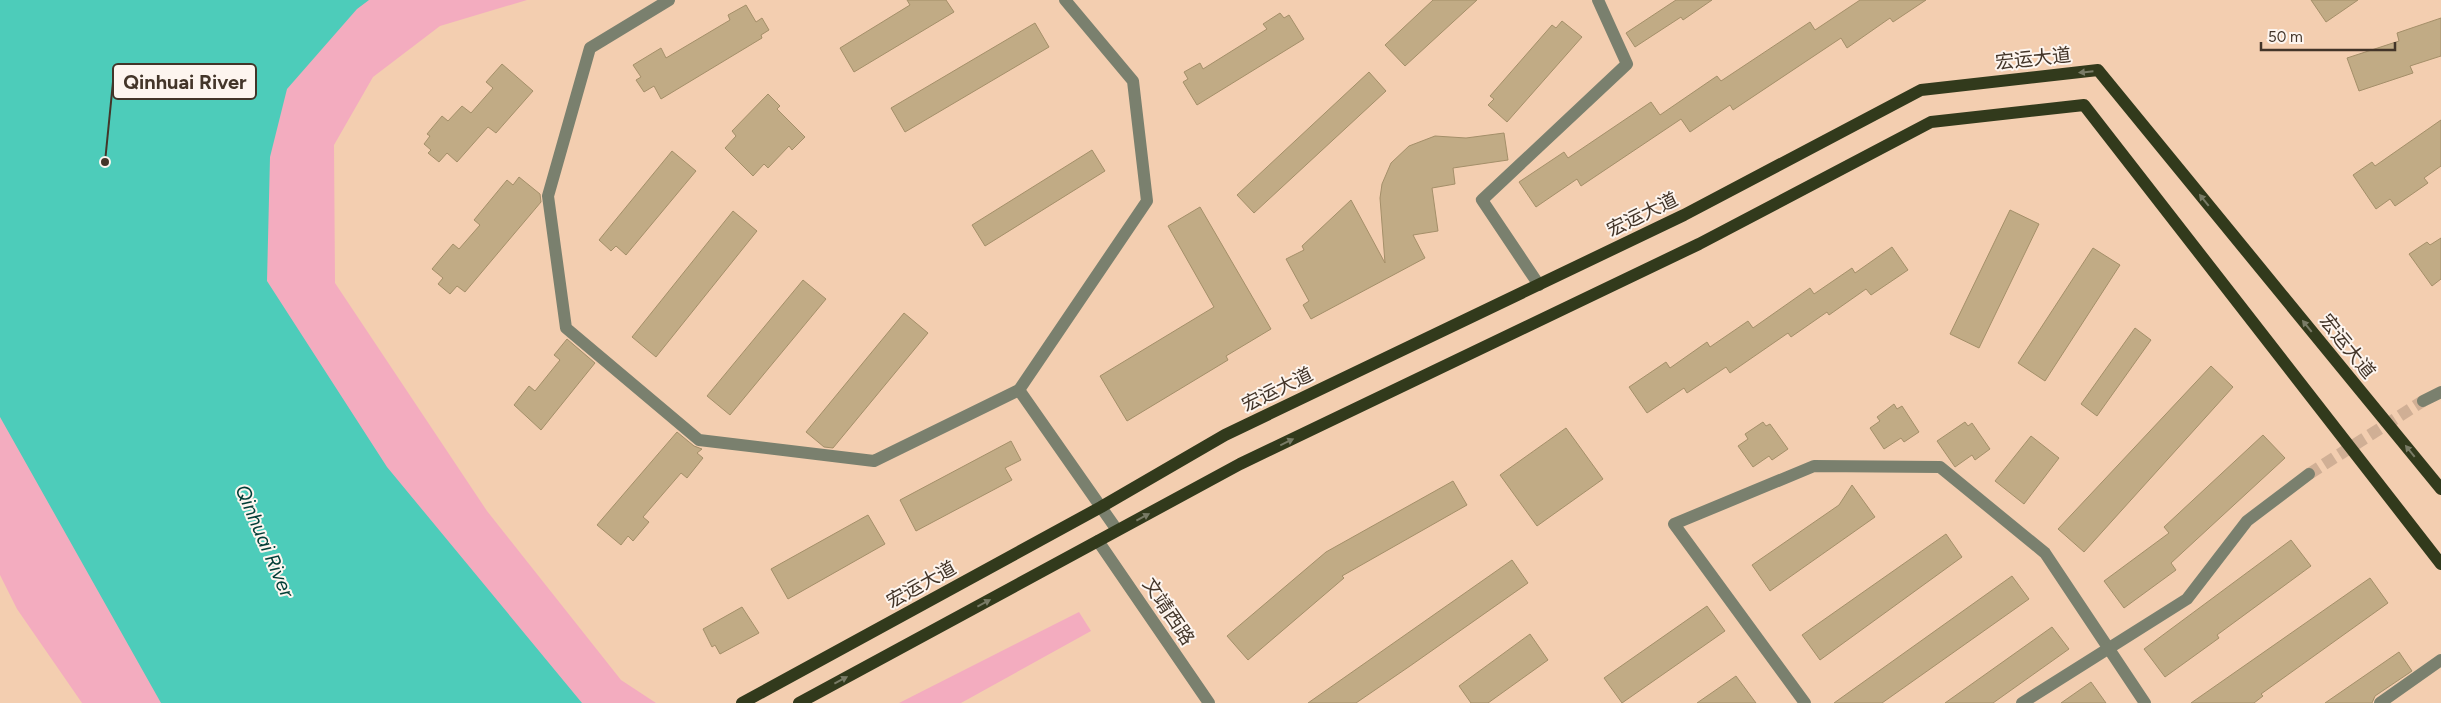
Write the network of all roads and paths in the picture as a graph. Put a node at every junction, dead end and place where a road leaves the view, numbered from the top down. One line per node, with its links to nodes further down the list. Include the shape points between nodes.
1 (669, 0): 5 (street, via 590,48 548,196 566,328 699,440 874,461)
2 (1065, 0): 5 (street, via 1133,81 1147,200)
3 (1598, 0): 4 (street, via 1627,64 1482,200)
4 (1539, 285): 9 (main road, 宏运大道, one-way to 4, via 2098,70 1921,90 1684,215); 10 (main road, 宏运大道, via 1225,435)
5 (1019, 390): 10 (street)
6 (2441, 392): 7 (street)
7 (2422, 401)
8 (2309, 474): 14 (street, via 2248,521 2187,598)
9 (2441, 489)
10 (1101, 507): 11 (street); 16 (main road, 宏运大道)
11 (1118, 530): 12 (main road); 13 (main road, one-way to 13, via 1240,464 1699,244 1931,122 2084,105)
12 (1098, 541): 17 (main road, one-way to 12); 18 (street, 文靖西路)
13 (2441, 564)
14 (2108, 648): 19 (street, via 2045,553 1940,467 1814,466 1674,524); 20 (street); 21 (street)
15 (2441, 660): 22 (street)
16 (742, 703)
17 (799, 703)
18 (1209, 703)
19 (1805, 703)
20 (2022, 703)
21 (2145, 703)
22 (2380, 703)

